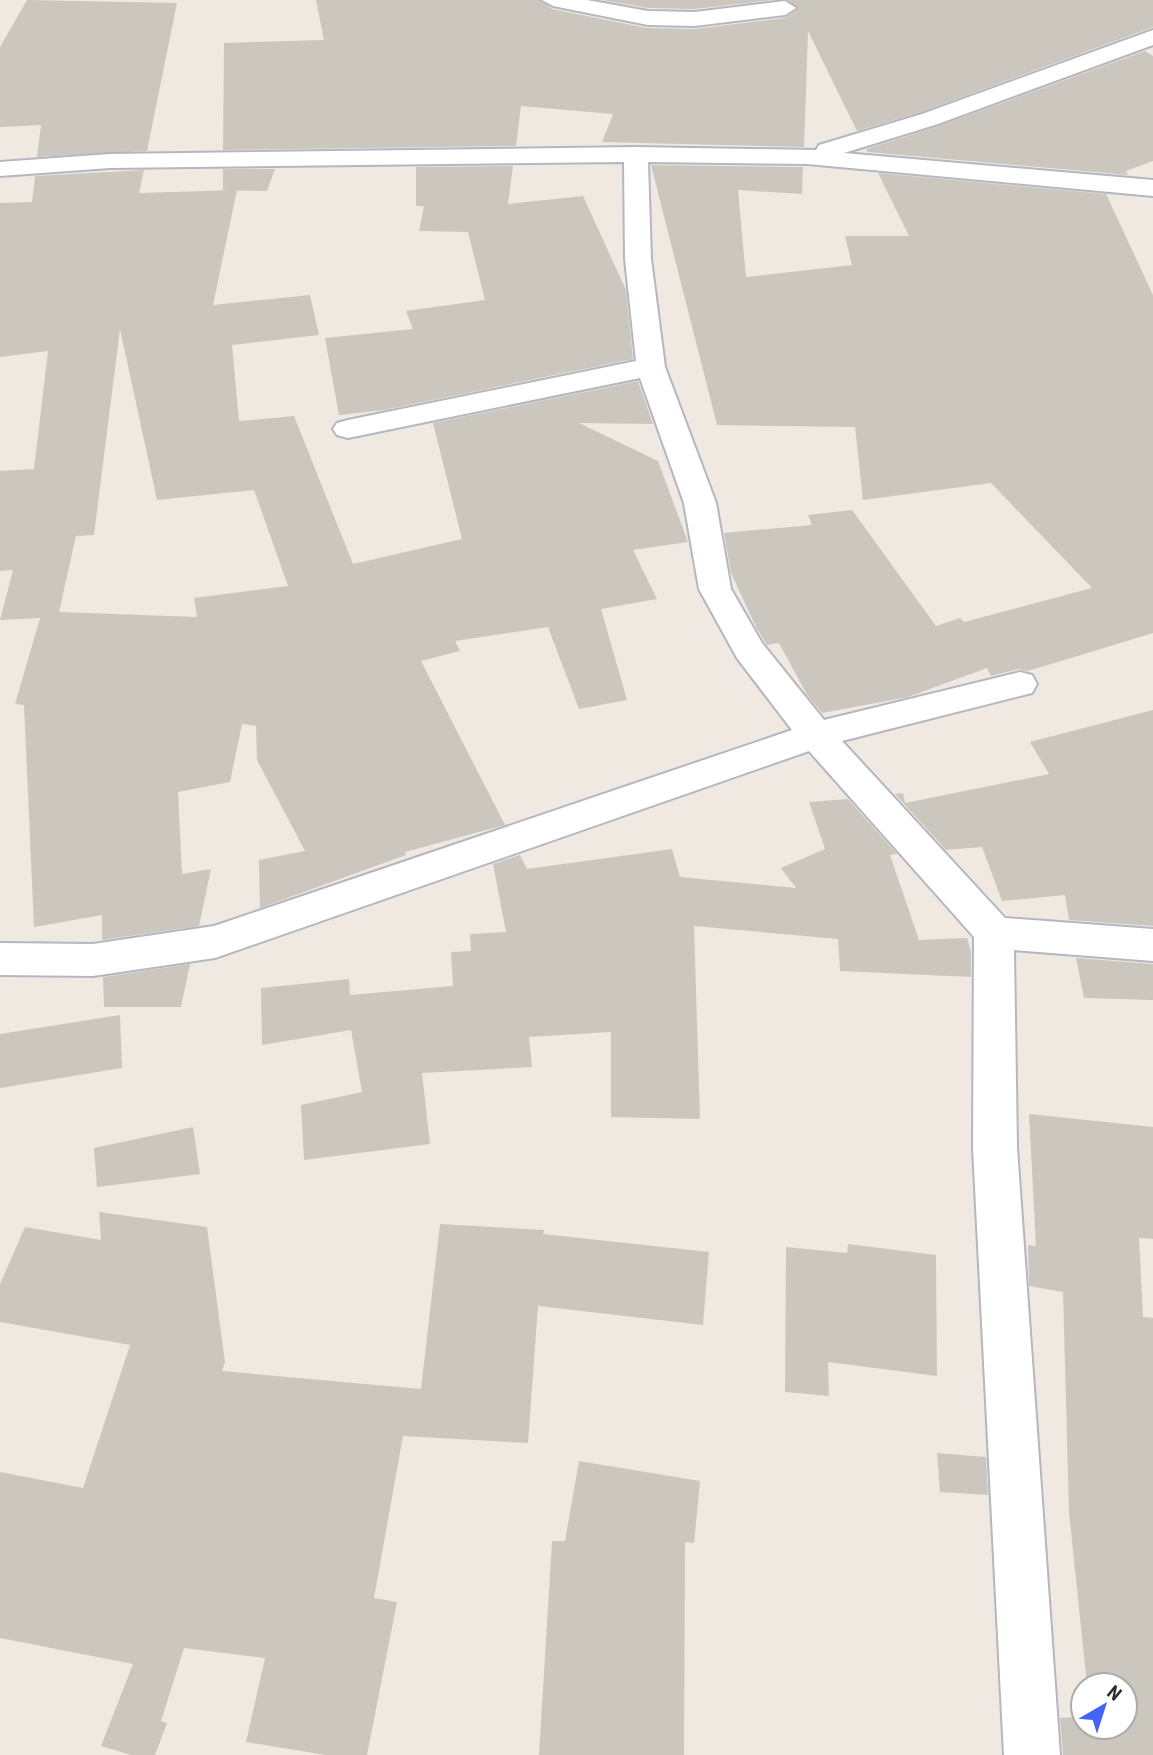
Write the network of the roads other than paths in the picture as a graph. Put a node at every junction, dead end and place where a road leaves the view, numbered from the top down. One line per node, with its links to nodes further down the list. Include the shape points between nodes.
1 (553, 0): 2 (street, via 648,18 695,19)
2 (785, 8)
3 (1153, 37): 5 (street, via 930,119)
4 (636, 153): 5 (street); 6 (street, via 110,161); 8 (street, via 638,259)
5 (807, 157): 7 (street)
6 (0, 169)
7 (1152, 192)
8 (651, 367): 9 (street); 11 (street, via 700,503 715,589 749,650)
9 (348, 429)
10 (1020, 684): 11 (street)
11 (816, 735): 12 (street); 14 (street, via 215,942 93,960)
12 (993, 933): 13 (street); 15 (street, via 995,1148)
13 (1153, 945)
14 (0, 959)
15 (1032, 1755)

